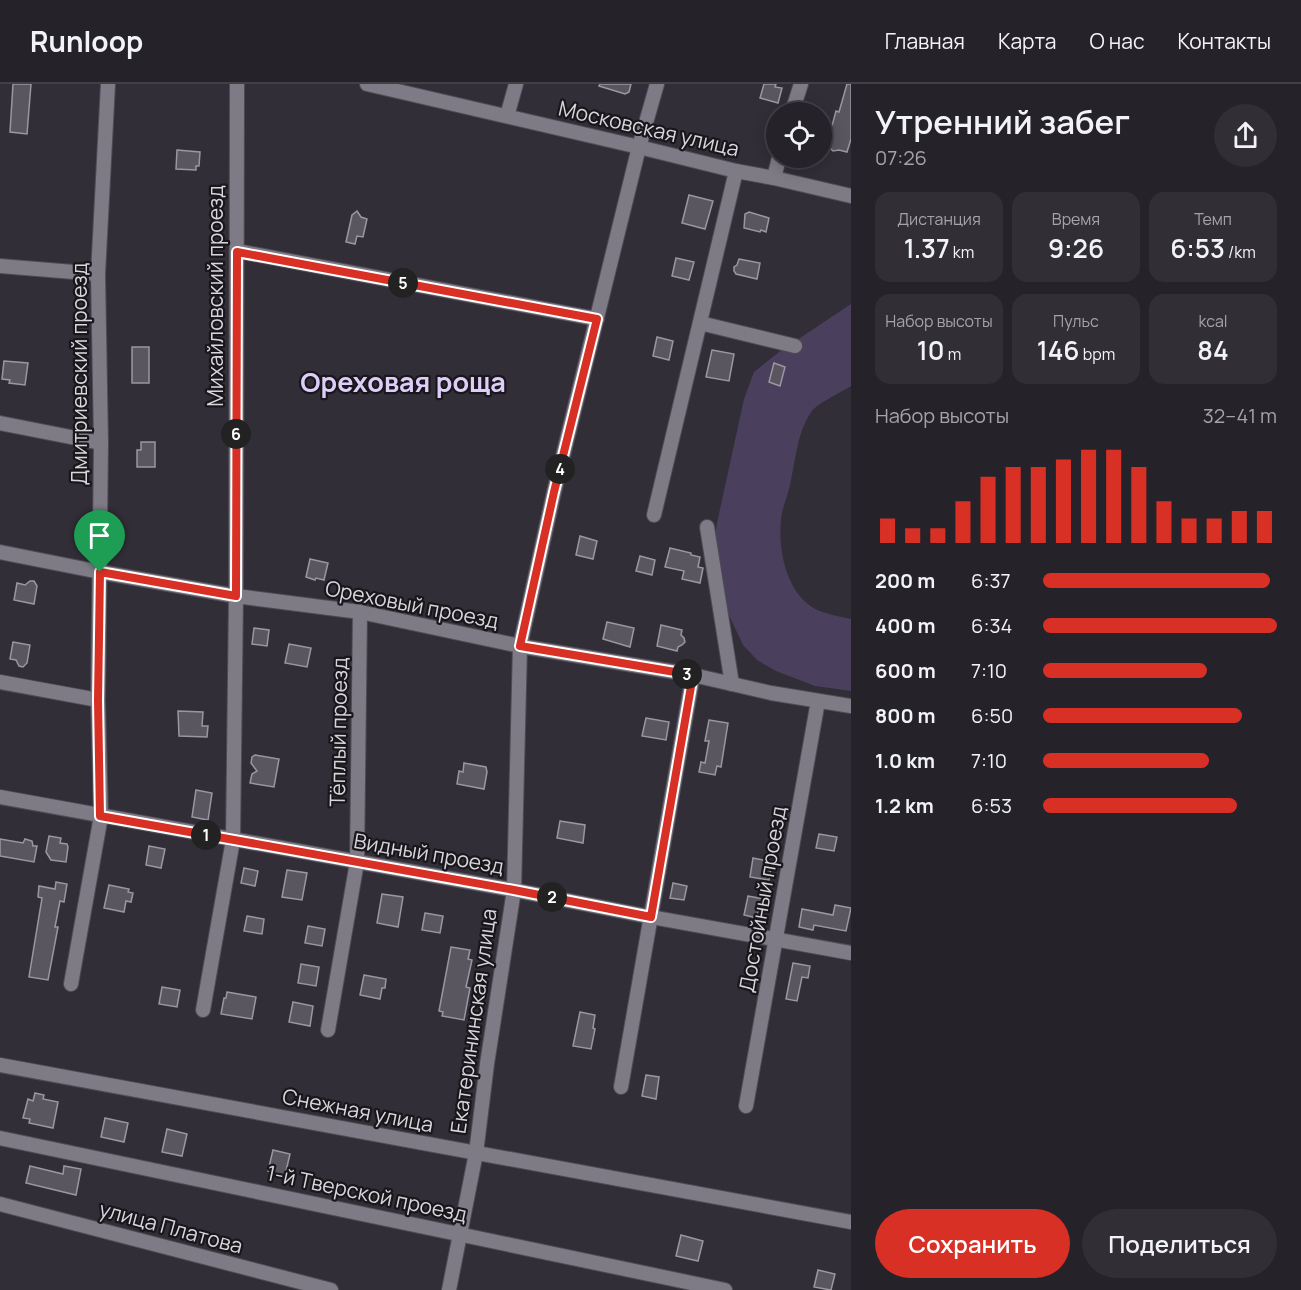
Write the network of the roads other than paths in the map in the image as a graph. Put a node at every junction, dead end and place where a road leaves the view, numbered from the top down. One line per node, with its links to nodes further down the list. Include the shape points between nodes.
1 (108, 84): 16 (street, Дмитриевский проезд)
2 (237, 84): 14 (street, Михайловский проезд)
3 (516, 84): 8 (street)
4 (657, 84): 9 (street, Екатерининская улица)
5 (801, 84): 7 (street)
6 (376, 85): 8 (street, Московская улица)
7 (795, 102)
8 (507, 116): 9 (street, Московская улица)
9 (639, 147): 11 (street, Московская улица); 17 (street, Екатерининская улица)
10 (777, 168): 12 (street)
11 (736, 171): 12 (street, Московская улица); 18 (street)
12 (774, 178): 13 (street, Московская улица)
13 (851, 196)
14 (237, 252): 17 (street); 26 (street, Михайловский проезд)
15 (0, 266): 16 (street)
16 (98, 274): 21 (street, Дмитриевский проезд)
17 (597, 319): 28 (street, Екатерининская улица)
18 (700, 323): 19 (street); 22 (street)
19 (795, 346)
20 (0, 423): 21 (street)
21 (101, 443): 25 (street, Дмитриевский проезд)
22 (654, 515)
23 (707, 527): 31 (street)
24 (0, 552): 25 (street, Ореховый проезд)
25 (100, 572): 26 (street, Ореховый проезд); 32 (street, Дмитриевский проезд)
26 (236, 596): 27 (street, Ореховый проезд); 37 (street, Михайловский проезд)
27 (360, 612): 28 (street, Ореховый проезд); 38 (street, Тёплый проезд)
28 (520, 646): 29 (street, Ореховый проезд); 39 (street, Екатерининская улица)
29 (693, 675): 31 (street, Ореховый проезд); 40 (street)
30 (0, 682): 32 (street)
31 (732, 684): 33 (street, Ореховый проезд)
32 (98, 700): 36 (street, Дмитриевский проезд)
33 (818, 701): 34 (street, Ореховый проезд); 41 (street, Достойный проезд)
34 (851, 706)
35 (0, 797): 36 (street, Видный проезд)
36 (100, 816): 37 (street, Видный проезд); 43 (street, Дмитриевский проезд)
37 (233, 840): 38 (street, Видный проезд); 44 (street, Михайловский проезд)
38 (357, 862): 39 (street, Видный проезд); 45 (street, Тёплый проезд)
39 (514, 890): 40 (street, Видный проезд); 50 (street, Екатерининская улица)
40 (651, 917): 41 (street, Видный проезд); 47 (street)
41 (777, 939): 42 (street, Видный проезд); 48 (street, Достойный проезд)
42 (851, 953)
43 (71, 984)
44 (203, 1010)
45 (328, 1030)
46 (0, 1065): 50 (street, Снежная улица)
47 (621, 1087)
48 (746, 1106)
49 (0, 1138): 53 (street, 1-й Тверской проезд)
50 (476, 1153): 52 (street, Снежная улица); 53 (street, Екатерининская улица)
51 (0, 1204): 54 (street, улица Платова)
52 (851, 1222)
53 (460, 1234): 55 (street, Екатерининская улица); 56 (street, 1-й Тверской проезд)
54 (331, 1290)
55 (449, 1290)
56 (725, 1290)

